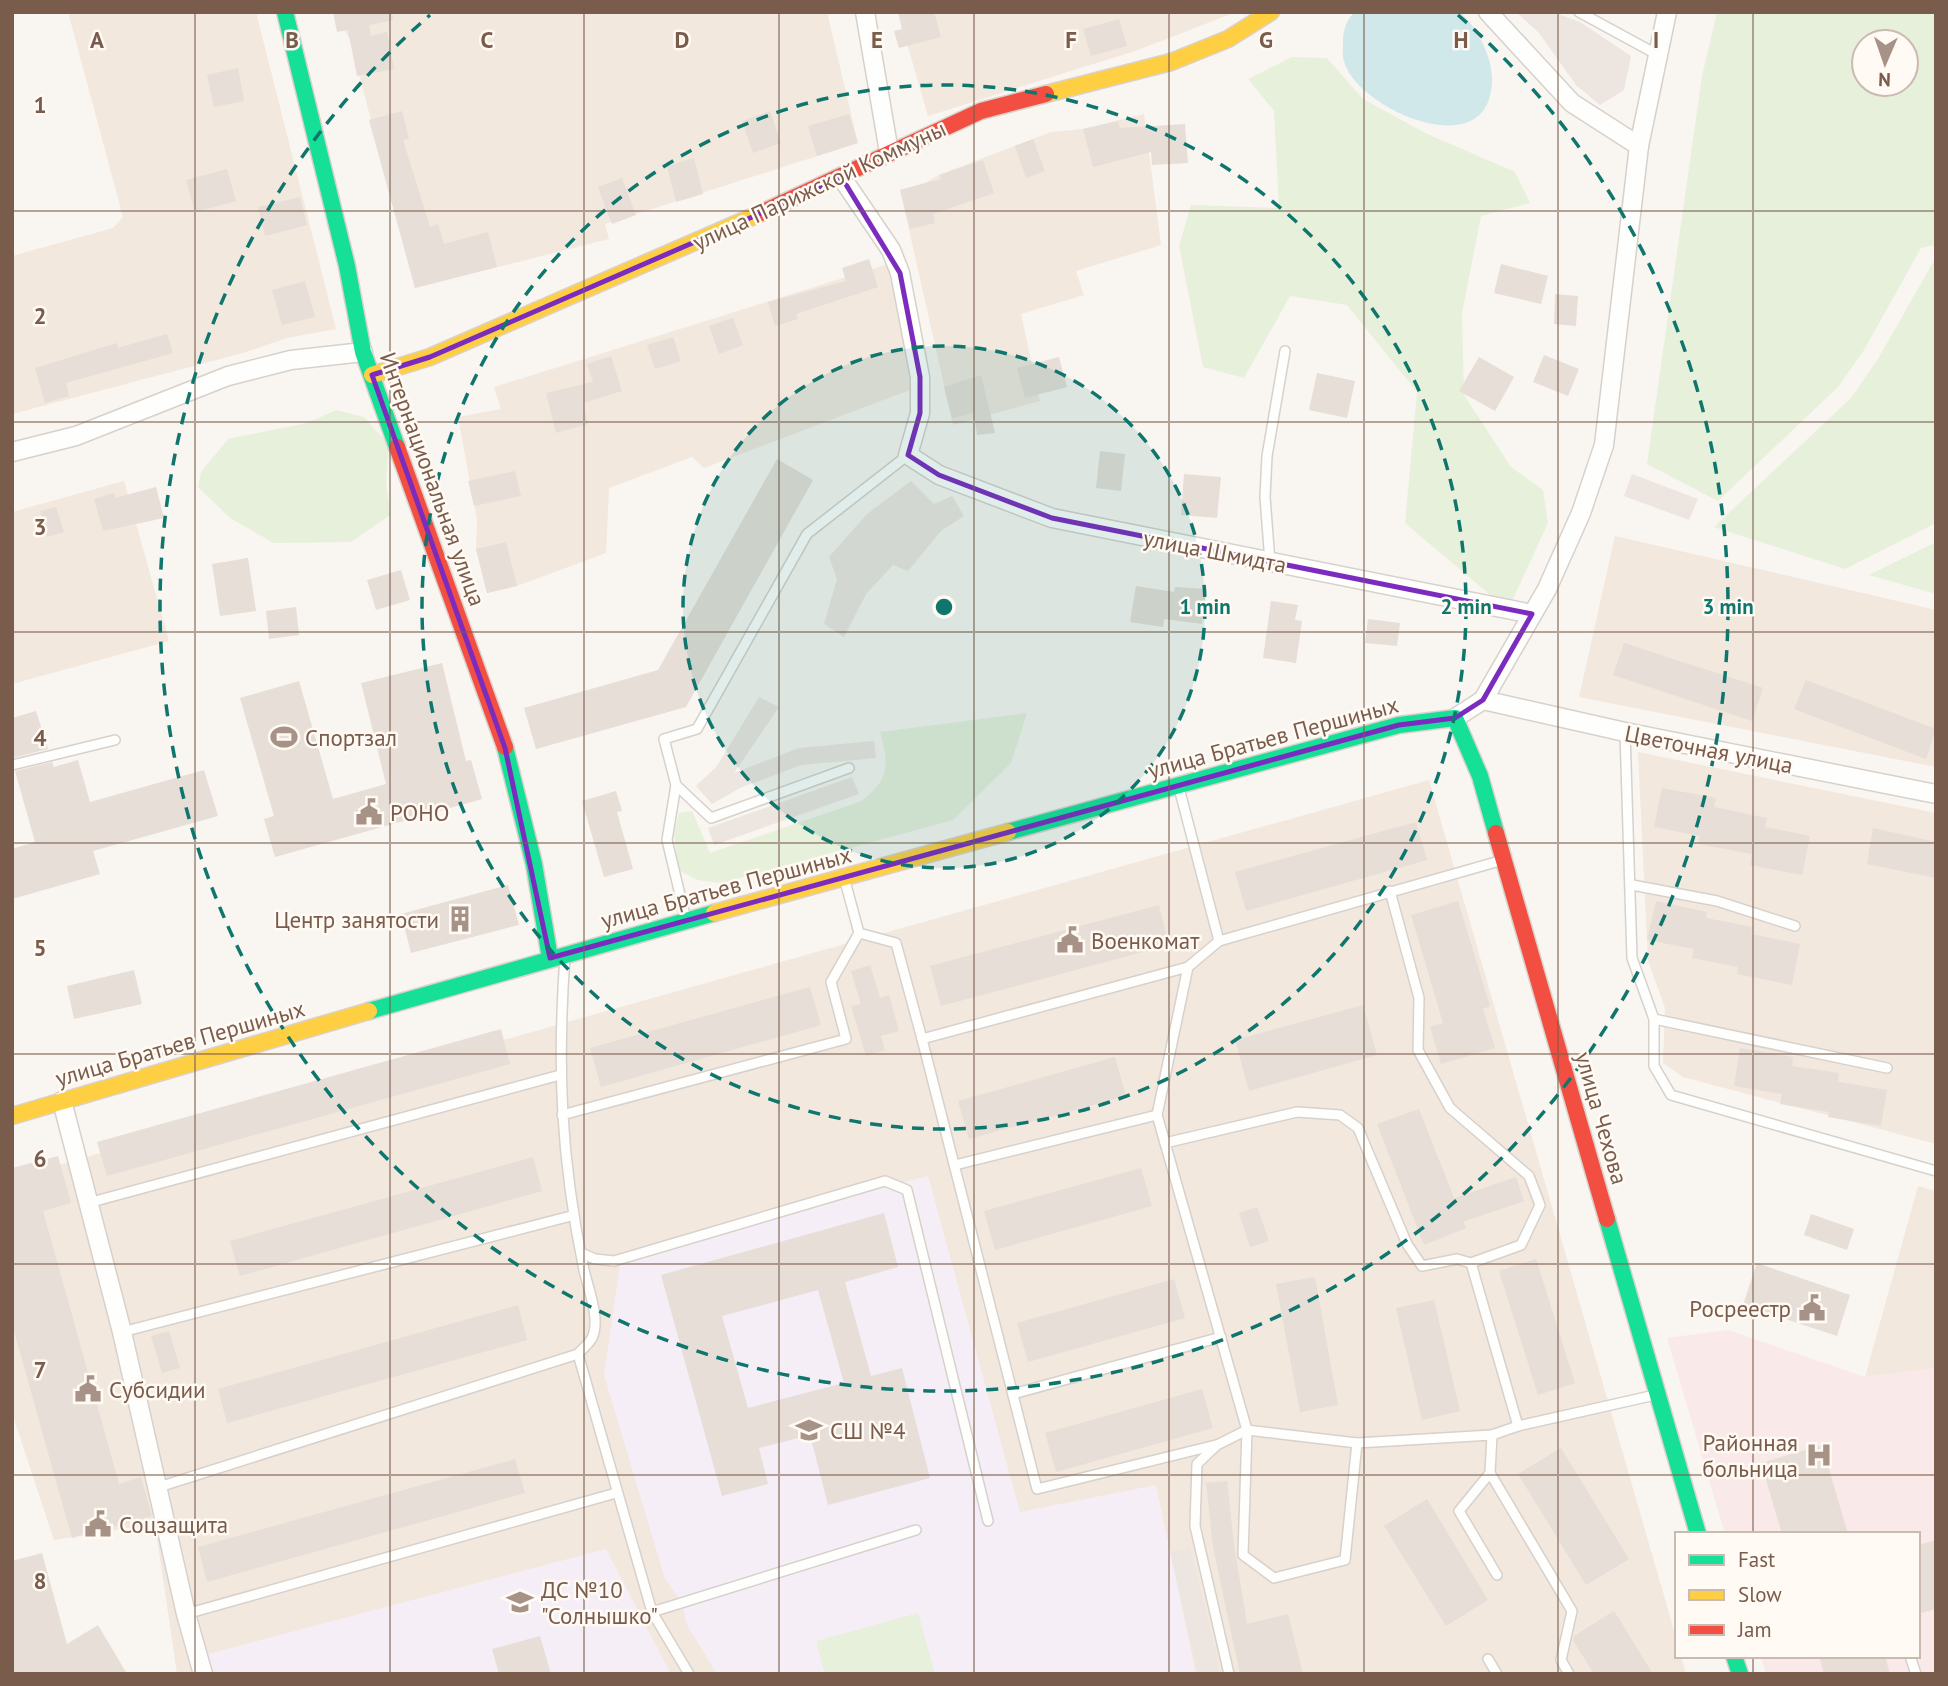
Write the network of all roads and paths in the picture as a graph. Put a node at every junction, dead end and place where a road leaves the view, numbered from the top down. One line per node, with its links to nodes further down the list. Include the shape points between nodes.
1 (285, 12): 12 (street, Интернациональная улица, via 347,266)
2 (865, 12): 9 (street)
3 (1271, 12): 9 (street, улица Парижской Коммуны, via 1228,38 1171,62 981,111)
4 (1488, 12): 8 (street, via 1572,103)
5 (1579, 12): 7 (lane)
6 (1667, 12): 7 (street)
7 (1658, 55): 8 (street)
8 (1639, 146): 17 (street, via 1604,444 1581,513)
9 (889, 152): 10 (street, улица Парижской Коммуны)
10 (842, 178): 13 (street, улица Парижской Коммуны, via 430,357); 15 (street, via 891,250 900,273 920,377 920,413)
11 (1285, 351): 16 (lane, via 1267,456)
12 (363, 352): 13 (street, Интернациональная улица); 14 (street, via 291,360 228,376 76,436)
13 (372, 375): 35 (street, Интернациональная улица, via 505,748)
14 (12, 452)
15 (908, 455): 16 (street, улица Шмидта, via 939,475 1052,518); 24 (lane, via 807,534 697,729 664,739)
16 (1270, 562): 17 (street, улица Шмидта)
17 (1532, 614): 18 (street)
18 (1483, 700): 19 (street); 20 (street, Цветочная улица)
19 (1455, 718): 25 (street, улица Братьев Першиных, via 1399,725); 27 (street, улица Чехова, via 1480,776)
20 (1625, 732): 26 (street, Цветочная улица); 29 (lane)
21 (115, 740): 22 (lane)
22 (12, 765)
23 (849, 768): 24 (lane, via 711,817)
24 (676, 785): 31 (lane, via 667,840)
25 (1179, 786): 28 (street, улица Братьев Першиных); 34 (lane)
26 (1936, 794)
27 (1504, 860): 30 (lane); 56 (street, улица Чехова)
28 (845, 879): 31 (street, улица Братьев Першиных); 33 (lane)
29 (1632, 885): 32 (lane, via 1717,901); 37 (lane, via 1632,958)
30 (1390, 891): 34 (lane); 51 (lane, via 1419,998 1418,1050 1450,1108 1529,1176 1540,1205 1521,1245)
31 (686, 921): 35 (street, улица Братьев Першиных)
32 (1795, 926)
33 (859, 933): 38 (lane, via 896,943); 42 (lane, via 831,982 846,1039)
34 (1219, 942): 36 (lane)
35 (557, 956): 40 (lane); 41 (street, улица Братьев Першиных)
36 (1188, 967): 38 (lane); 43 (lane)
37 (1654, 1019): 39 (lane); 47 (lane, via 1654,1066 1671,1096)
38 (922, 1039): 46 (lane)
39 (1887, 1068)
40 (560, 1075): 42 (lane); 48 (lane)
41 (62, 1101): 44 (street, улица Братьев Першиных); 48 (street)
42 (562, 1115): 49 (lane)
43 (1157, 1115): 45 (lane); 46 (lane)
44 (12, 1116)
45 (1165, 1143): 51 (lane, via 1297,1112 1340,1115 1358,1128 1407,1244 1422,1266 1457,1259); 53 (lane)
46 (955, 1165): 55 (lane)
47 (1936, 1171)
48 (89, 1203): 52 (street)
49 (571, 1216): 50 (lane); 52 (lane)
50 (580, 1254): 54 (lane, via 594,1318 592,1337); 65 (lane, via 614,1261 885,1181 907,1189)
51 (1471, 1263): 57 (lane)
52 (122, 1332): 63 (street)
53 (1220, 1337): 55 (lane); 58 (lane)
54 (578, 1354): 63 (lane); 64 (lane)
55 (1013, 1394): 61 (lane, via 1037,1489)
56 (1657, 1395): 57 (lane); 67 (street, улица Чехова)
57 (1518, 1426): 59 (lane)
58 (1247, 1430): 60 (lane); 60 (lane, via 1243,1555 1274,1578 1345,1560); 61 (lane)
59 (1492, 1435): 60 (lane); 62 (lane)
60 (1357, 1443)
61 (1217, 1445): 74 (lane, via 1197,1465 1195,1526)
62 (1490, 1473): 68 (lane, via 1459,1511); 76 (lane, via 1572,1611 1561,1660)
63 (159, 1487): 70 (street)
64 (617, 1493): 69 (lane); 70 (lane)
65 (988, 1521)
66 (916, 1530): 69 (lane)
67 (1697, 1532)
68 (1497, 1575)
69 (652, 1612): 73 (lane)
70 (186, 1614): 72 (street)
71 (1488, 1660): 75 (lane)
72 (203, 1674)
73 (690, 1674)
74 (1229, 1674)
75 (1497, 1674)
76 (1569, 1674)

